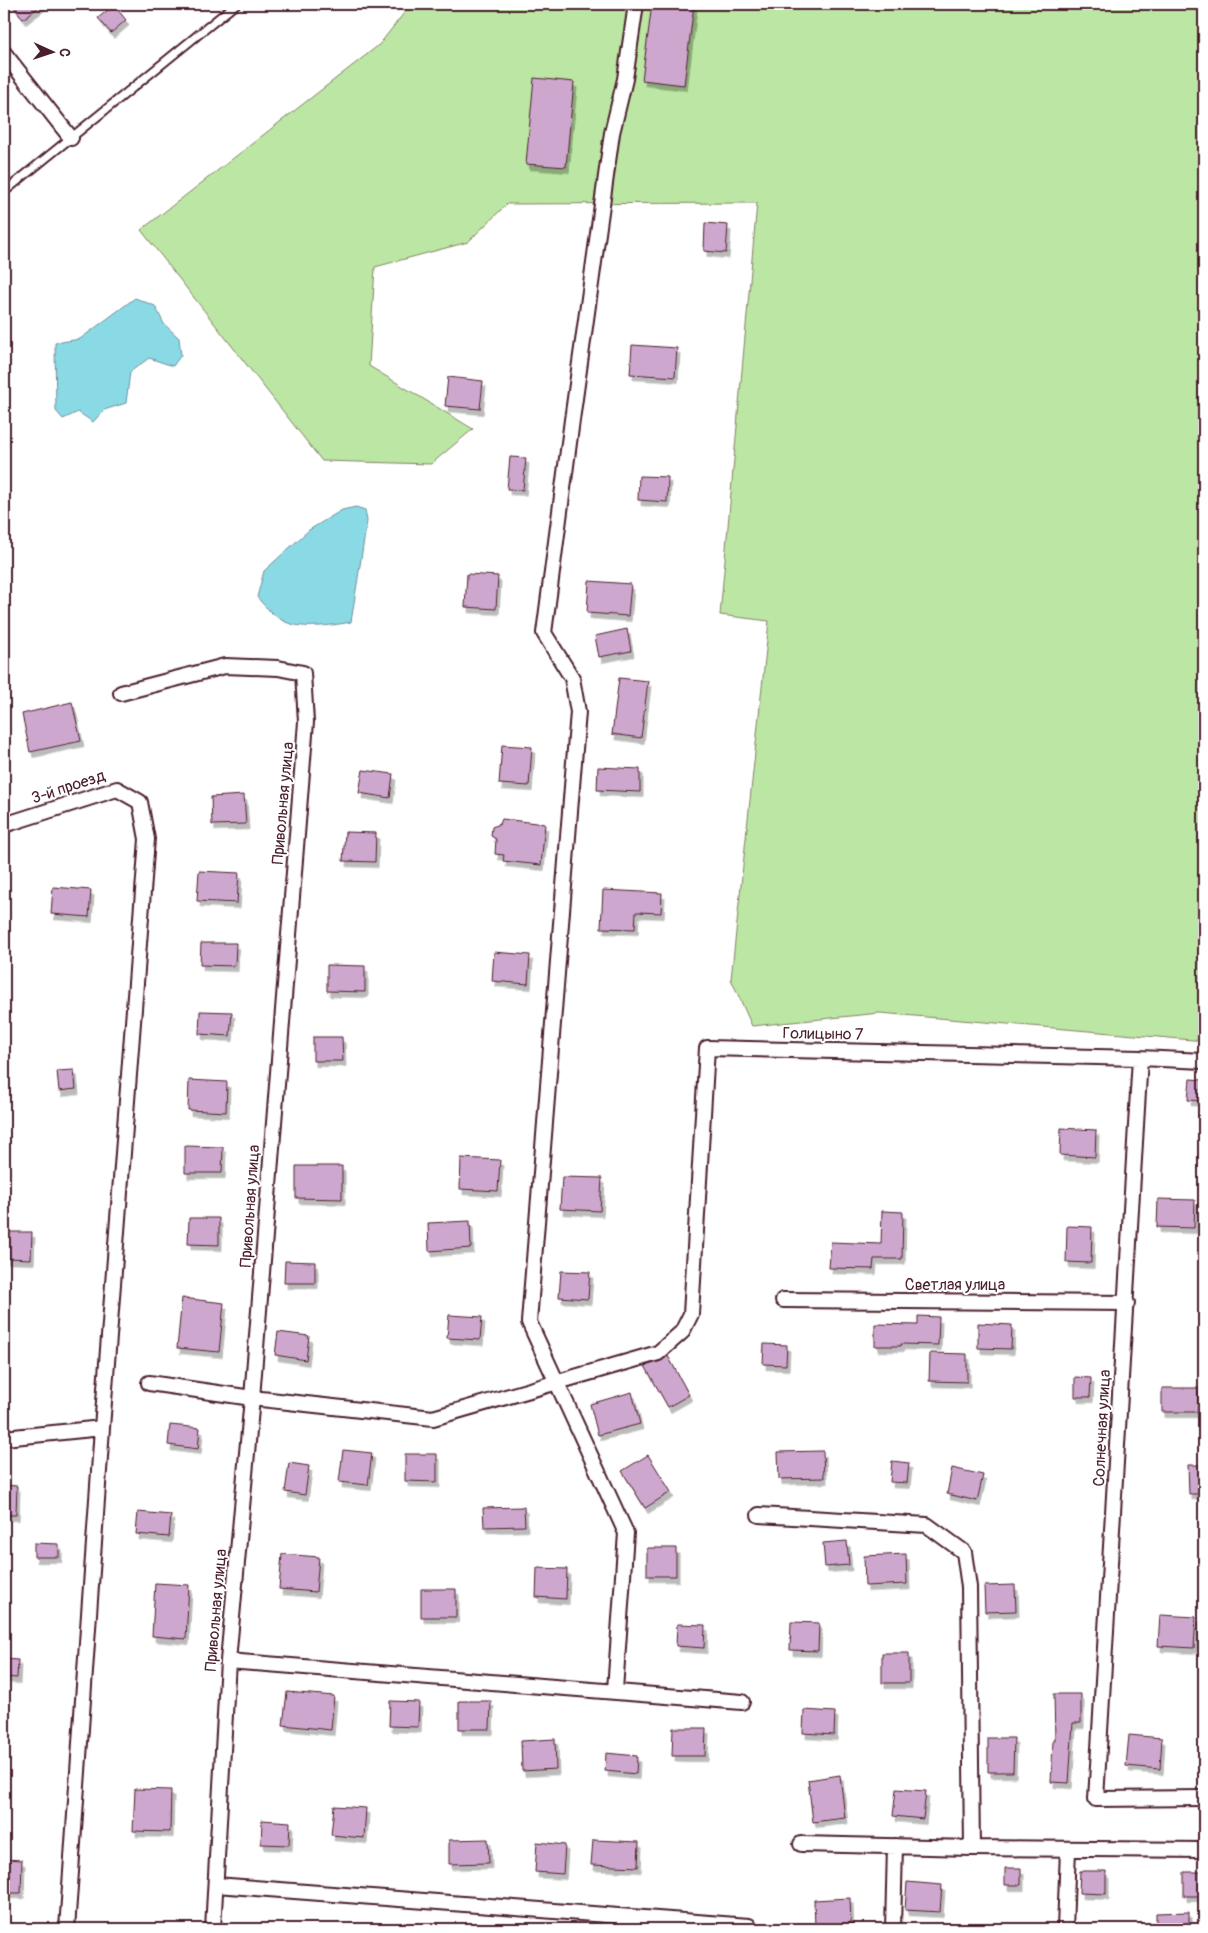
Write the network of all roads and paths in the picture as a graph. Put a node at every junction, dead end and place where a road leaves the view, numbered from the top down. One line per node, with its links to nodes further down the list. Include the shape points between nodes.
1 (236, 4): 4 (lane)
2 (636, 4): 13 (street, via 625,79 612,133 544,633 572,678 578,712 529,1322)
3 (4, 53): 4 (street)
4 (71, 138): 5 (lane)
5 (4, 192)
6 (121, 693): 14 (street, Привольная улица, via 225,666 303,672 306,722)
7 (4, 825): 15 (street, 3-й проезд, via 117,789 140,802 147,839)
8 (1140, 1058): 9 (street, Голицыно 7); 11 (street, Солнечная улица); 13 (street, Голицыно 7, via 708,1048 691,1314 682,1332 658,1352)
9 (1204, 1061)
10 (783, 1300): 11 (street, Светлая улица)
11 (1127, 1303): 21 (street, Солнечная улица, via 1096,1799)
12 (150, 1383): 14 (street)
13 (556, 1383): 14 (street, via 433,1418); 19 (street, via 626,1533)
14 (252, 1398): 18 (street, Привольная улица)
15 (102, 1428): 16 (street); 29 (street)
16 (4, 1438)
17 (759, 1515): 24 (street, via 927,1525 964,1552 969,1587)
18 (228, 1661): 19 (street); 27 (street, Привольная улица)
19 (615, 1690): 20 (street)
20 (742, 1702)
21 (1204, 1798)
22 (801, 1844): 23 (street)
23 (895, 1846): 24 (street); 31 (street)
24 (972, 1848): 25 (street)
25 (1068, 1849): 26 (street); 32 (street)
26 (1204, 1850)
27 (216, 1885): 28 (street); 30 (street, Привольная улица)
28 (749, 1926)
29 (67, 1929)
30 (213, 1929)
31 (893, 1929)
32 (1065, 1929)

